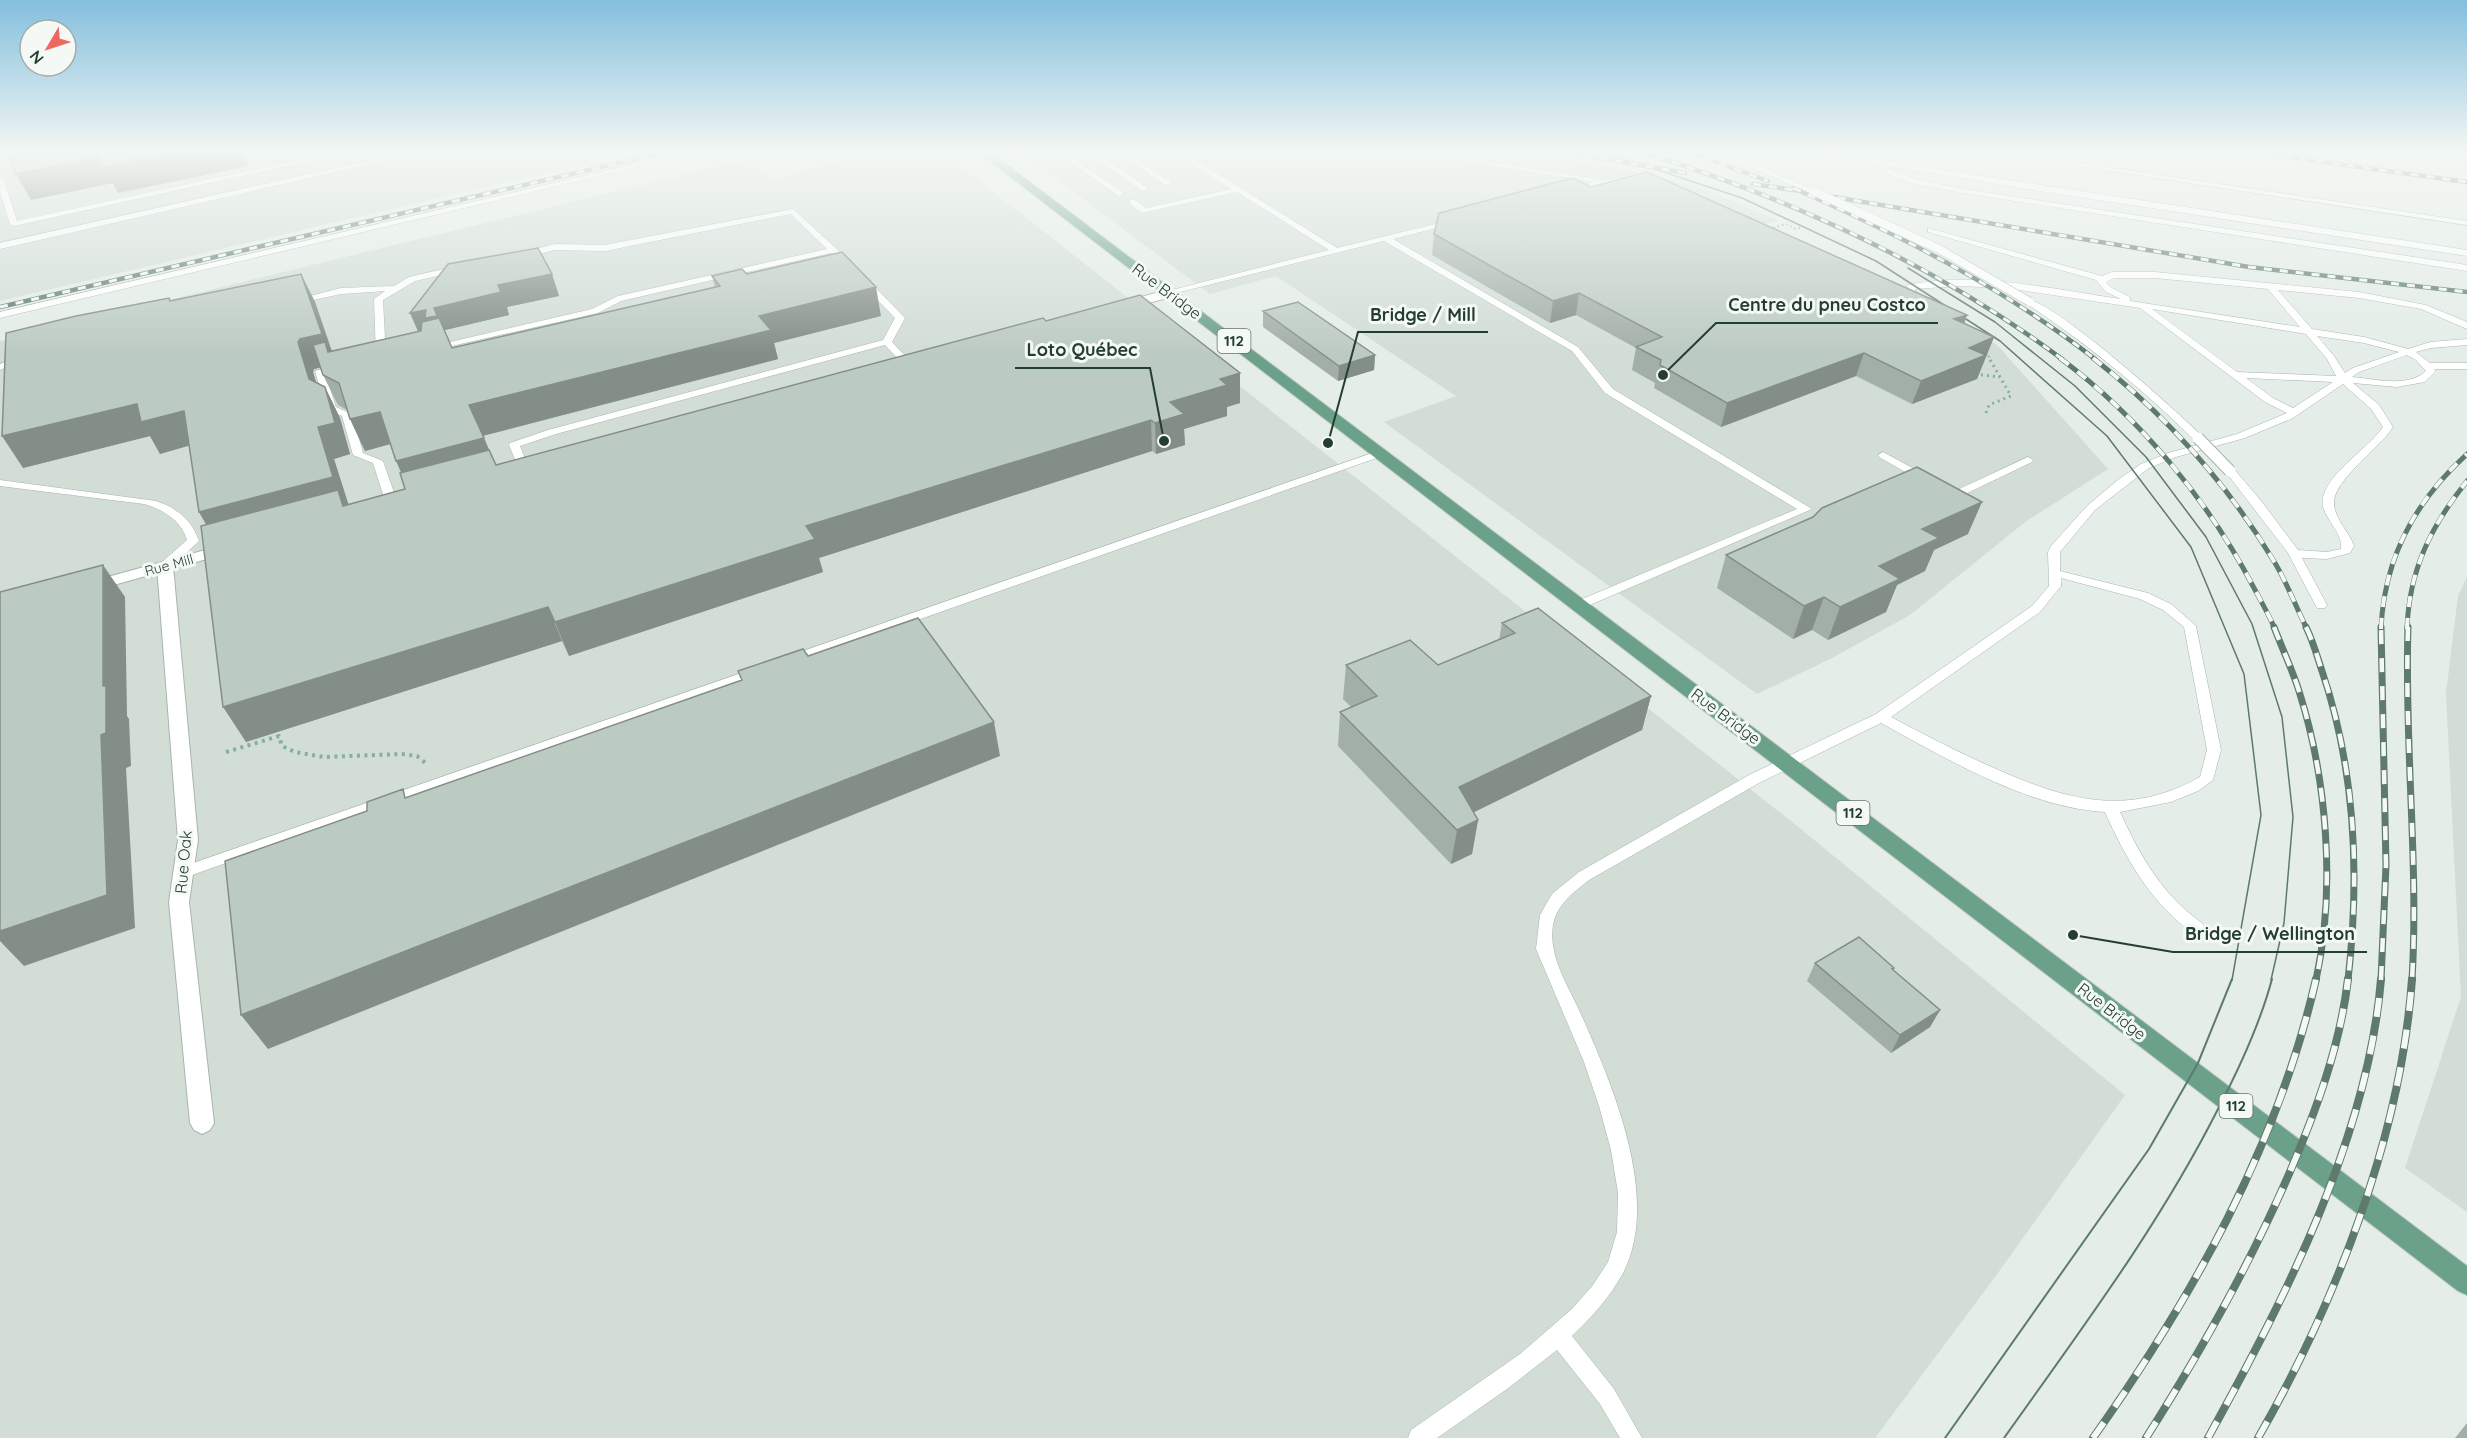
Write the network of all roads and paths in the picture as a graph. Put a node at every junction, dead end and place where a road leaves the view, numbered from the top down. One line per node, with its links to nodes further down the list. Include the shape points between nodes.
1 (12, 219): 15 (lane)
2 (37, 219): 15 (lane)
3 (120, 219): 21 (lane)
4 (411, 219): 38 (lane)
5 (752, 219): 25 (lane, via 605,248 555,247)
6 (801, 219): 22 (lane)
7 (1072, 219): 33 (main road, Rue Bridge / 112)
8 (1284, 219): 23 (lane)
9 (1461, 219): 20 (lane)
10 (1875, 219): 66 (lane, bridge, via 1939,249 2030,302 2119,364 2155,394 2230,471)
11 (2148, 219): 28 (lane)
12 (2241, 219): 24 (lane)
13 (2441, 219): 14 (lane)
14 (2467, 223)
15 (14, 224): 16 (lane)
16 (4, 226)
17 (1802, 227): 18 (path, via 1796,229 1786,224)
18 (1762, 231)
19 (1931, 231): 30 (lane)
20 (1385, 238): 23 (lane); 70 (lane, via 1575,349 1609,391 1806,509)
21 (0, 246)
22 (833, 250): 26 (lane); 44 (lane, via 618,299 595,311)
23 (1336, 251): 33 (lane)
24 (2467, 253)
25 (511, 257)
26 (842, 258)
27 (467, 267): 32 (lane, via 412,279)
28 (2467, 268)
29 (858, 276): 41 (lane, via 900,318)
30 (2102, 279): 31 (lane, via 2112,275 2155,275); 36 (lane, via 2103,285)
31 (2270, 286): 39 (lane, via 2398,301 2437,311); 40 (lane)
32 (397, 288): 35 (lane, via 341,291); 46 (lane, via 378,298 376,358)
33 (1171, 293): 37 (street); 59 (main road, Rue Bridge / 112)
34 (1903, 295): 36 (lane, via 1912,299 1910,287 1967,283)
35 (283, 303)
36 (2137, 304): 40 (lane); 54 (lane)
37 (1109, 310)
38 (0, 315)
39 (2467, 326)
40 (2310, 332): 45 (lane, via 2364,339); 56 (lane)
41 (887, 342): 49 (lane); 62 (lane, via 552,432 514,446)
42 (2467, 342): 45 (lane, via 2430,345)
43 (1982, 347): 55 (path)
44 (426, 348)
45 (2407, 352): 50 (lane); 56 (lane, via 2356,370)
46 (393, 355)
47 (29, 356): 52 (lane)
48 (351, 364): 64 (lane, via 320,371 331,409 347,414 358,455 378,461)
49 (908, 364)
50 (2429, 366): 51 (lane); 56 (lane, via 2428,375 2412,383)
51 (2467, 366)
52 (0, 367)
53 (1970, 372): 55 (path)
54 (2235, 375): 56 (lane); 58 (lane)
55 (2001, 377): 57 (path, via 2011,396 1989,405)
56 (2343, 379): 58 (lane); 66 (lane, via 2375,407 2388,426 2330,489 2328,503 2346,539 2346,551 2330,556)
57 (1986, 413)
58 (2295, 413): 68 (lane, via 2241,436 2172,455 2133,474 2091,508 2057,546)
59 (1381, 453): 70 (main road, Rue Bridge / 112); 77 (lane)
60 (1882, 455): 61 (lane, via 1955,495)
61 (2028, 460)
62 (524, 469)
63 (0, 483): 67 (lane, via 144,501 166,509 186,522 194,541)
64 (392, 504)
65 (242, 545): 67 (street, Rue Mill)
66 (2294, 553): 71 (lane)
67 (165, 566): 69 (street, Rue Mill); 77 (street, Rue Oak, via 188,840)
68 (2056, 573): 72 (lane, via 2055,586 2036,609); 76 (lane, via 2114,586 2156,601 2190,626 2214,750 2206,780 2151,802)
69 (78, 590)
70 (1579, 605): 74 (main road, Rue Bridge / 112)
71 (2321, 605)
72 (1881, 717): 74 (lane); 76 (lane, via 1966,763 2026,787 2068,802)
73 (226, 752): 75 (path, via 279,736 282,746 295,754 314,758 402,754 417,756)
74 (1786, 762): 80 (main road, Rue Bridge / 112); 81 (lane, via 1584,876 1558,895 1548,914 1543,931 1544,950 1616,1130 1628,1208 1617,1264 1598,1294)
75 (430, 768)
76 (2110, 806): 78 (lane, via 2152,884)
77 (184, 872): 79 (street, Rue Oak, via 179,902)
78 (2205, 935)
79 (202, 1123)
80 (2463, 1272)
81 (1557, 1335): 82 (lane, via 1518,1368); 83 (lane, via 1608,1394)
82 (1419, 1438)
83 (1631, 1438)

